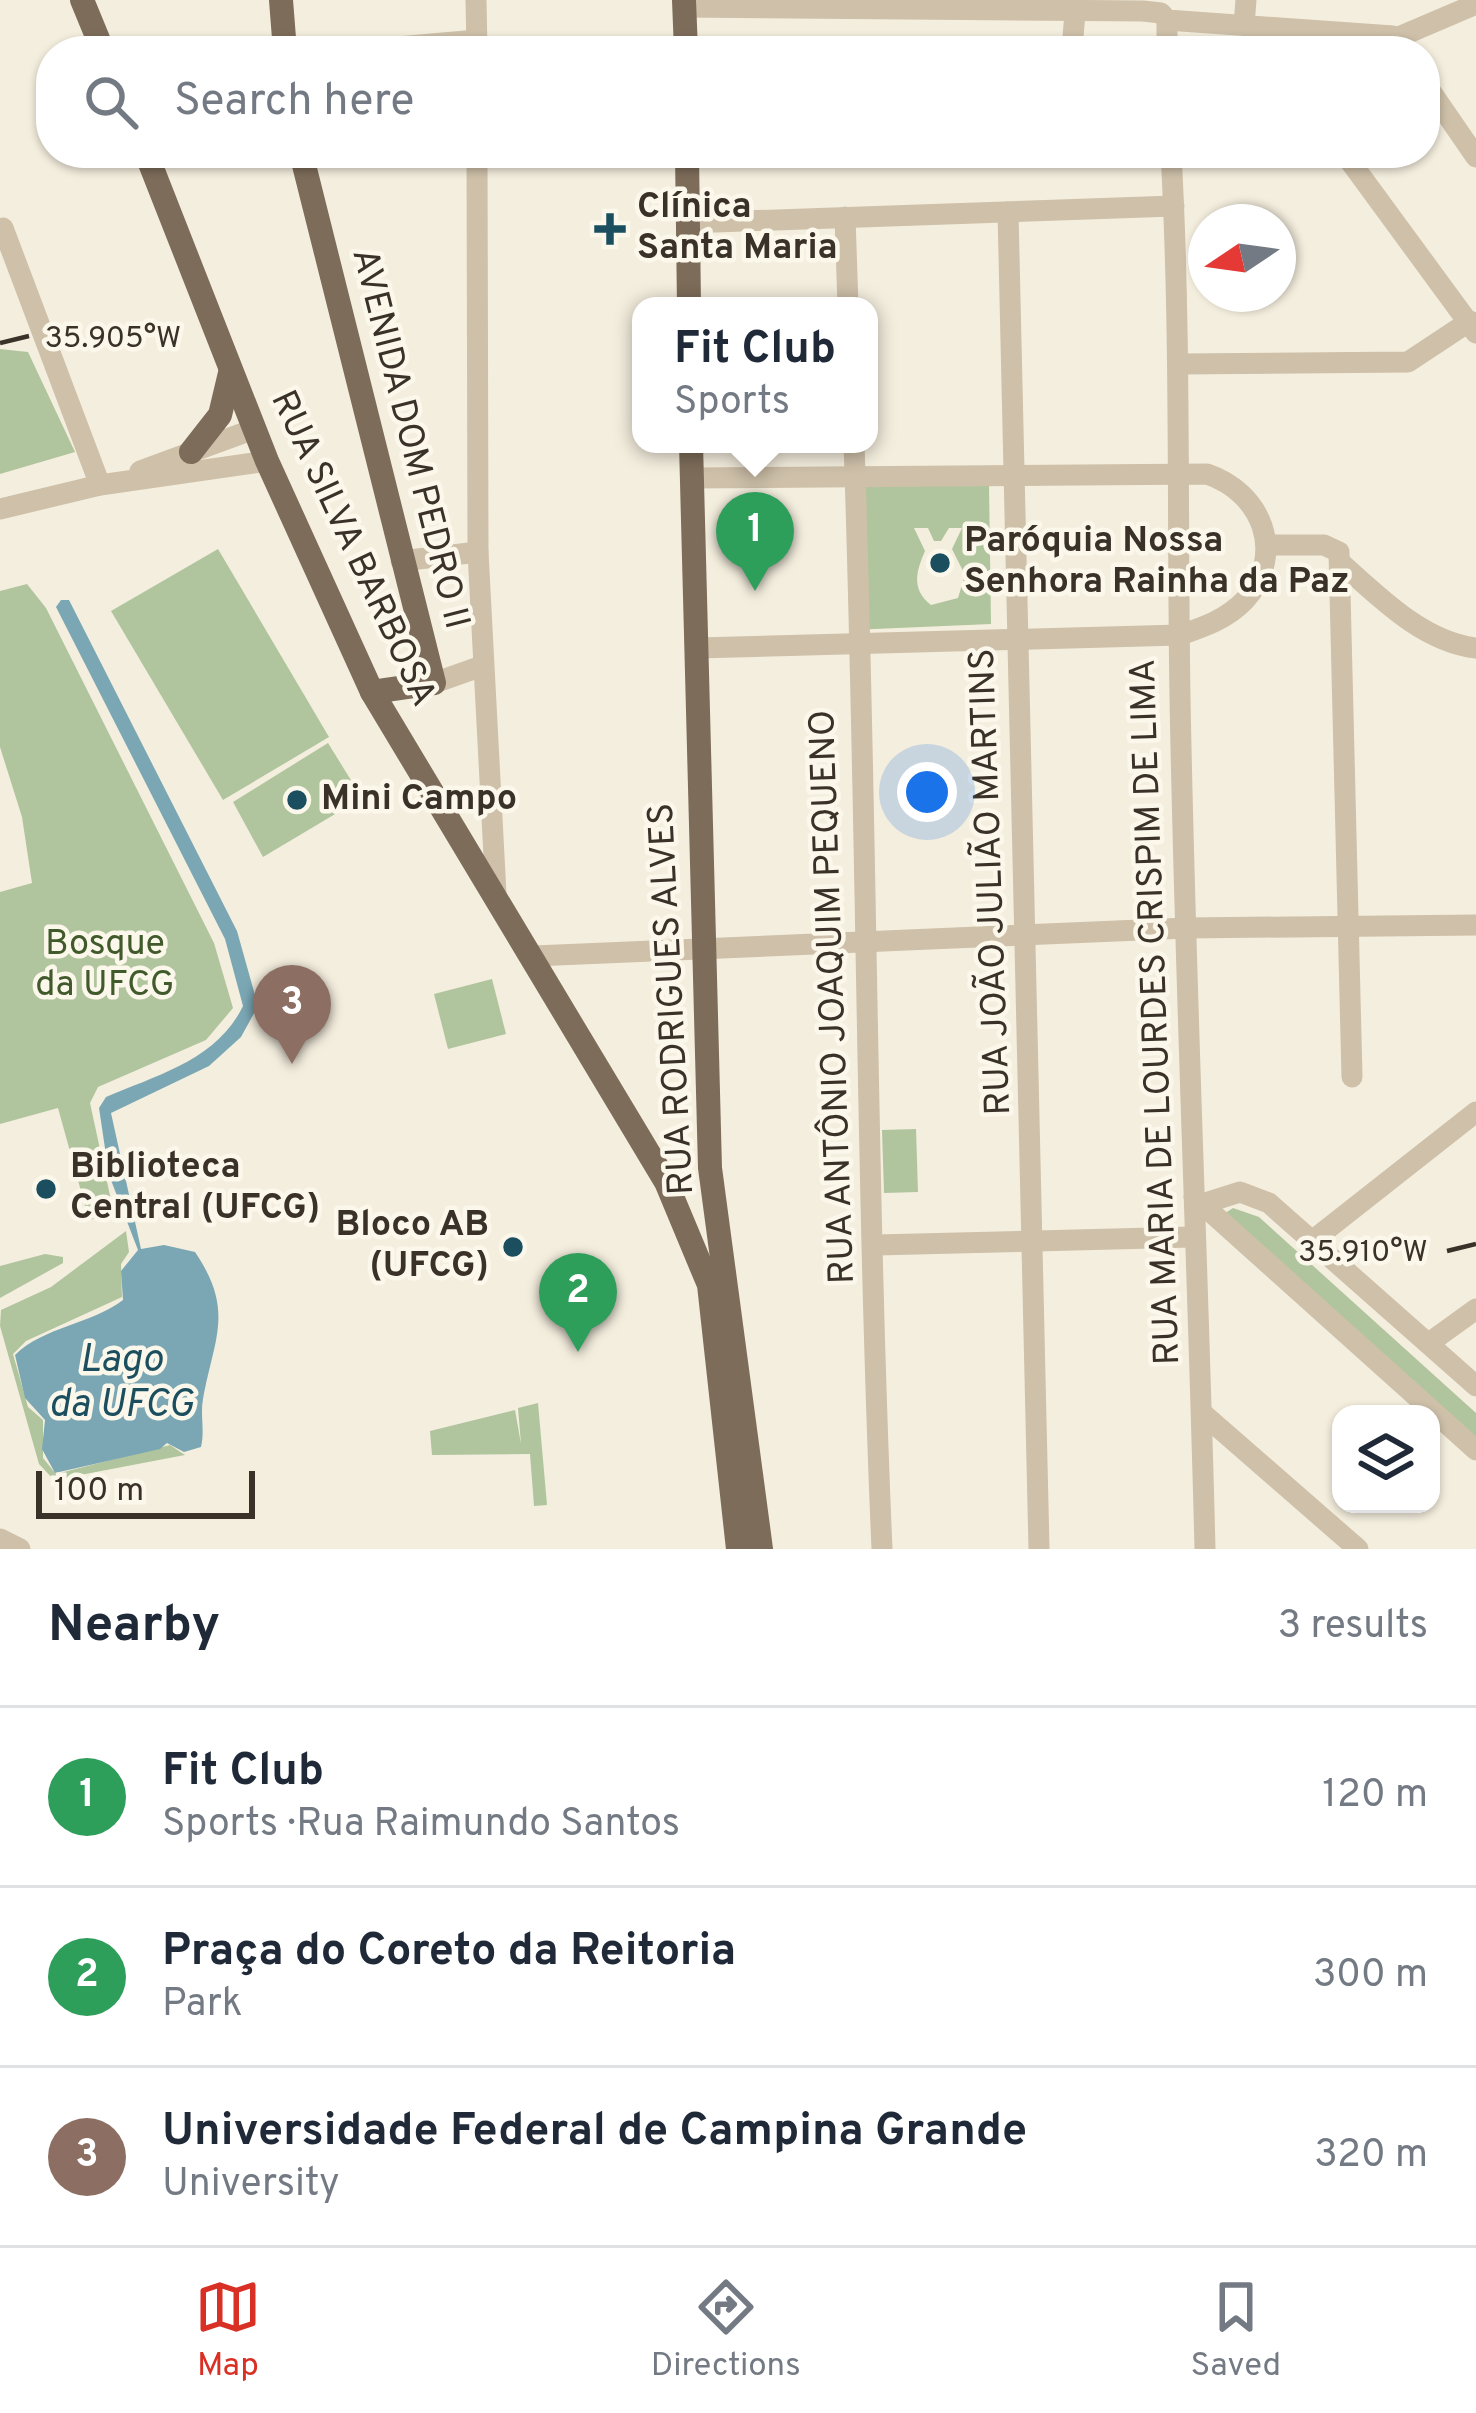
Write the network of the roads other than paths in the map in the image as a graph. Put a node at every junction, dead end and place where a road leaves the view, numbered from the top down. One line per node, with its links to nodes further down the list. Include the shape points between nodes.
1 (82, 0): 10 (main road)
2 (281, 0): 11 (main road)
3 (476, 0): 12 (street)
4 (1246, 0): 9 (street)
5 (684, 4): 6 (street); 13 (main road)
6 (1075, 5): 14 (street); 15 (street, via 1161,13)
7 (1430, 11): 8 (street); 18 (street)
8 (1472, 14)
9 (1244, 26): 16 (street); 17 (street)
10 (97, 36)
11 (284, 36)
12 (477, 36)
13 (685, 36)
14 (1073, 36)
15 (1167, 36)
16 (1174, 36)
17 (1330, 36)
18 (1406, 36)
19 (1440, 105): 20 (street)
20 (1476, 157)
21 (151, 168): 36 (main road, RUA SILVA BARBOSA)
22 (305, 168): 50 (main road, AVENIDA DOM PEDRO II)
23 (477, 168): 49 (street)
24 (687, 168): 30 (main road)
25 (1172, 168): 27 (street, RUA MARIA DE LOURDES CRISPIM DE LIMA)
26 (1355, 168): 34 (street)
27 (1174, 206): 28 (street); 35 (street, RUA MARIA DE LOURDES CRISPIM DE LIMA)
28 (1009, 212): 29 (street); 44 (street, RUA JOÃO JULIÃO MARTINS)
29 (845, 217): 30 (street); 33 (street)
30 (687, 223): 32 (main road)
31 (3, 229): 46 (street)
32 (689, 297)
33 (848, 297)
34 (1473, 327): 35 (street, via 1408,362)
35 (1181, 364): 42 (street, RUA MARIA DE LOURDES CRISPIM DE LIMA)
36 (231, 370): 37 (main road, RUA SILVA BARBOSA); 38 (main road, via 220,416)
37 (254, 429): 38 (street); 41 (main road, RUA SILVA BARBOSA)
38 (191, 452): 46 (street)
39 (691, 453): 45 (main road, RUA RODRIGUES ALVES)
40 (854, 453): 43 (street, RUA ANTÔNIO JOAQUIM PEQUENO)
41 (267, 461): 46 (street); 59 (main road, RUA SILVA BARBOSA)
42 (1180, 473): 44 (street); 48 (street, via 1207,474 1243,492); 52 (street, RUA MARIA DE LOURDES CRISPIM DE LIMA)
43 (855, 475): 44 (street); 45 (street); 54 (street, RUA ANTÔNIO JOAQUIM PEQUENO)
44 (1017, 475): 53 (street, RUA JOÃO JULIÃO MARTINS)
45 (691, 478): 55 (main road, RUA RODRIGUES ALVES)
46 (100, 485): 47 (street)
47 (0, 509)
48 (1267, 545): 51 (street, via 1334,547); 52 (street, via 1245,600)
49 (478, 552): 50 (street); 57 (street)
50 (401, 561): 58 (main road, AVENIDA DOM PEDRO II)
51 (1341, 572): 56 (street, via 1449,644); 62 (street)
52 (1180, 635): 53 (street); 63 (street, RUA MARIA DE LOURDES CRISPIM DE LIMA)
53 (1018, 636): 54 (street); 64 (street, RUA JOÃO JULIÃO MARTINS)
54 (856, 644): 55 (street); 65 (street, RUA ANTÔNIO JOAQUIM PEQUENO)
55 (697, 647): 66 (main road, RUA RODRIGUES ALVES)
56 (1476, 649)
57 (482, 666): 58 (street); 60 (street)
58 (434, 682): 59 (main road, AVENIDA DOM PEDRO II)
59 (373, 692): 60 (main road, RUA SILVA BARBOSA)
60 (496, 894): 67 (main road, RUA SILVA BARBOSA)
61 (1476, 925): 62 (street)
62 (1348, 926): 63 (street); 68 (street)
63 (1187, 928): 64 (street); 72 (street, RUA MARIA DE LOURDES CRISPIM DE LIMA)
64 (1029, 938): 65 (street); 75 (street, RUA JOÃO JULIÃO MARTINS)
65 (866, 943): 66 (street); 76 (street, RUA ANTÔNIO JOAQUIM PEQUENO)
66 (702, 946): 67 (street); 70 (main road, RUA RODRIGUES ALVES)
67 (534, 956): 71 (main road, RUA RODRIGUES ALVES)
68 (1352, 1077)
69 (1476, 1112): 74 (street)
70 (710, 1168): 71 (main road); 85 (main road, RUA RODRIGUES ALVES)
71 (665, 1182): 84 (main road, RUA RODRIGUES ALVES, via 709,1286)
72 (1198, 1200): 73 (street, RUA MARIA DE LOURDES CRISPIM DE LIMA); 74 (street, via 1258,1195); 81 (street)
73 (1192, 1237): 75 (street); 80 (street, RUA MARIA DE LOURDES CRISPIM DE LIMA)
74 (1312, 1241): 78 (street)
75 (1033, 1244): 76 (street); 87 (street, RUA JOÃO JULIÃO MARTINS)
76 (876, 1245): 86 (street, RUA ANTÔNIO JOAQUIM PEQUENO)
77 (1476, 1309): 78 (street)
78 (1429, 1343): 79 (street)
79 (1476, 1386)
80 (1202, 1413): 88 (street, RUA MARIA DE LOURDES CRISPIM DE LIMA); 89 (street)
81 (1476, 1450)
82 (0, 1539): 83 (street)
83 (20, 1549)
84 (738, 1549)
85 (761, 1549)
86 (882, 1549)
87 (1039, 1549)
88 (1205, 1549)
89 (1358, 1549)

